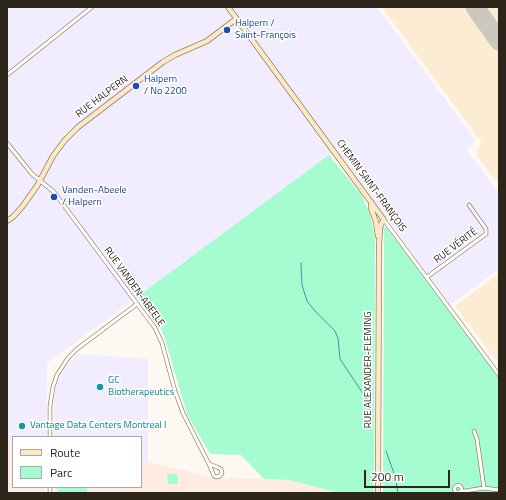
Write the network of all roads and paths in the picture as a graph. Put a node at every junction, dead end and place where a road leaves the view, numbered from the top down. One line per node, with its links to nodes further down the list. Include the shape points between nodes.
1 (92, 7): 4 (street)
2 (228, 7): 3 (street, CHEMIN SAINT-FRANÇOIS)
3 (236, 19): 6 (street, RUE HALPERN, via 207,41 163,62 78,127 53,156); 7 (street, CHEMIN SAINT-FRANÇOIS)
4 (7, 75)
5 (7, 143): 6 (street, RUE VANDEN-ABEELE)
6 (39, 181): 10 (street, RUE HALPERN, via 22,207); 13 (street, RUE VANDEN-ABEELE, via 54,192)
7 (372, 202): 9 (street, CHEMIN SAINT-FRANÇOIS); 11 (street, RUE ALEXANDER-FLEMING)
8 (469, 205): 12 (street, RUE VÉRITÉ, via 486,229 486,234)
9 (384, 220): 11 (street, RUE ALEXANDER-FLEMING, via 380,228); 12 (street, CHEMIN SAINT-FRANÇOIS)
10 (7, 221)
11 (379, 247): 21 (street, RUE ALEXANDER-FLEMING)
12 (427, 277): 14 (street, CHEMIN SAINT-FRANÇOIS)
13 (137, 304): 16 (street, via 68,358 53,387); 17 (street, RUE VANDEN-ABEELE, via 160,338 183,413)
14 (499, 375)
15 (474, 431): 18 (street)
16 (50, 436)
17 (209, 464): 17 (street, RUE VANDEN-ABEELE, via 214,476 221,475 221,469)
18 (484, 488): 19 (street); 20 (street)
19 (499, 490)
20 (461, 491)
21 (378, 493)

